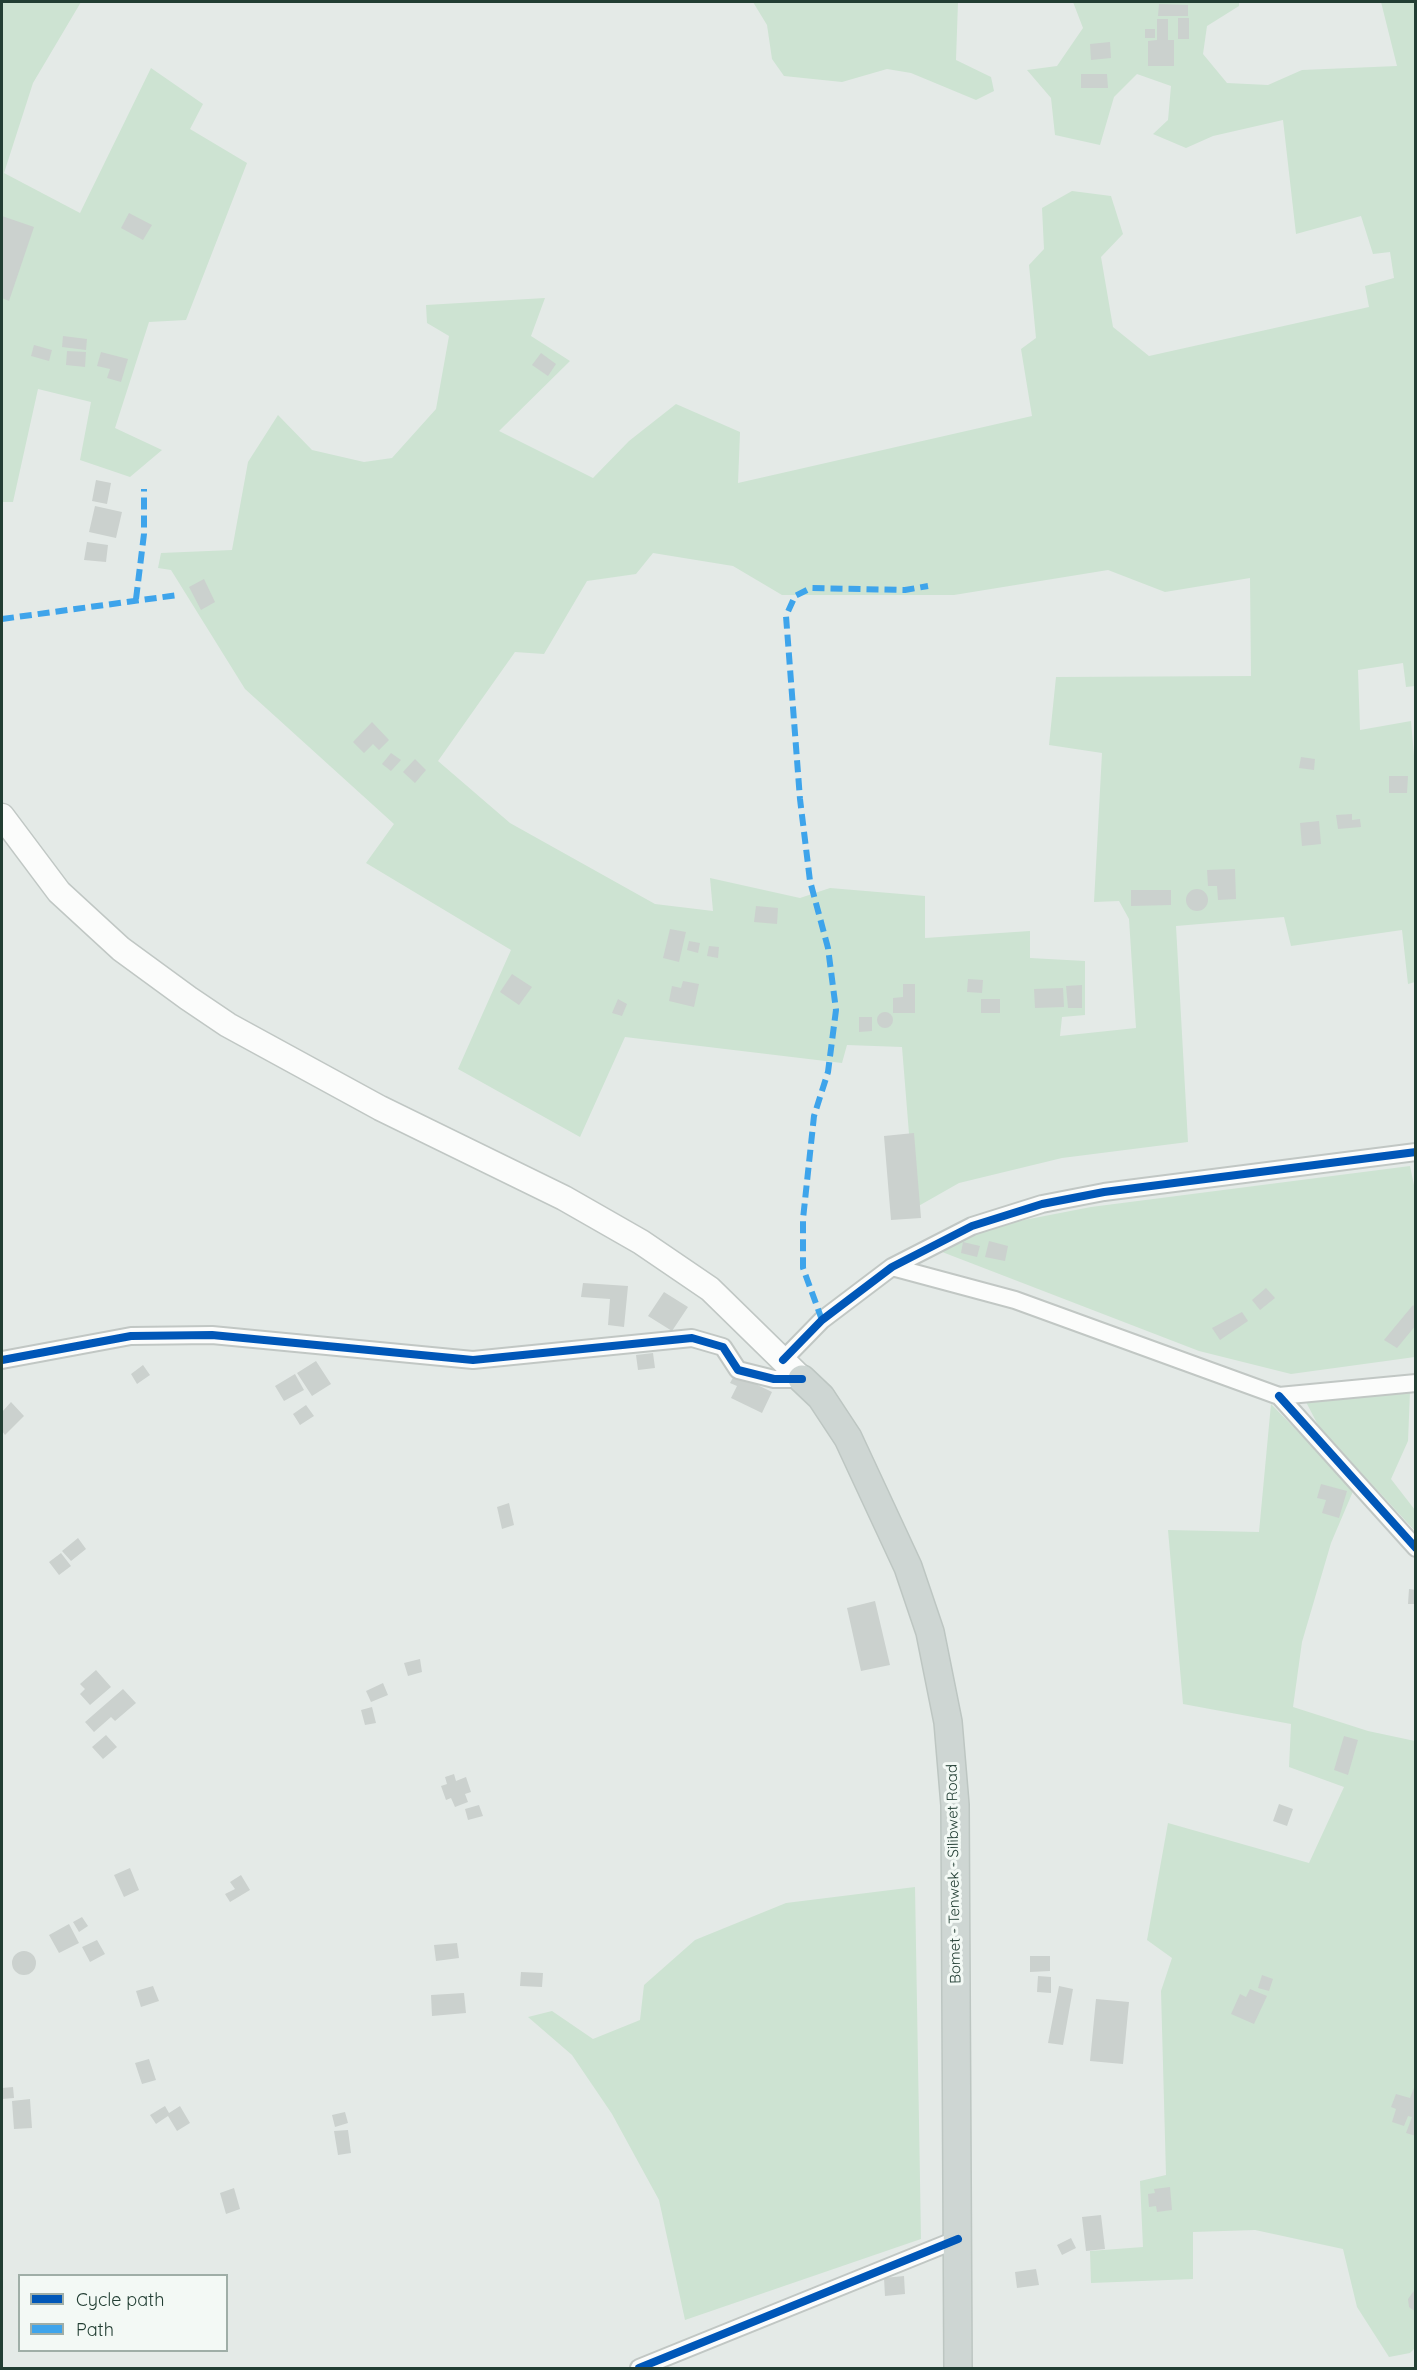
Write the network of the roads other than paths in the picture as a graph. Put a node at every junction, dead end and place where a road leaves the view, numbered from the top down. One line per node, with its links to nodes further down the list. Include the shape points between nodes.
1 (2, 816): 5 (main road, via 59,892 121,949 188,998 228,1025 380,1108 564,1198 641,1242 710,1289)
2 (1416, 1152): 3 (street, via 1104,1192 1042,1204 972,1226)
3 (892, 1267): 5 (street, via 822,1320); 8 (street, via 1014,1300)
4 (2, 1360): 6 (street, via 130,1336 212,1335 473,1360 692,1338 723,1347 738,1370 774,1379)
5 (783, 1360): 6 (main road)
6 (802, 1379): 10 (main road, Bomet - Tenwek - Silibwet Road, via 820,1397 848,1438 908,1567 930,1632 948,1722 955,1805)
7 (1416, 1383): 8 (street)
8 (1279, 1396): 9 (street)
9 (1416, 1548)
10 (958, 2240): 11 (street); 12 (main road, Bomet - Tenwek - Silibwet Road)
11 (639, 2368)
12 (958, 2368)

